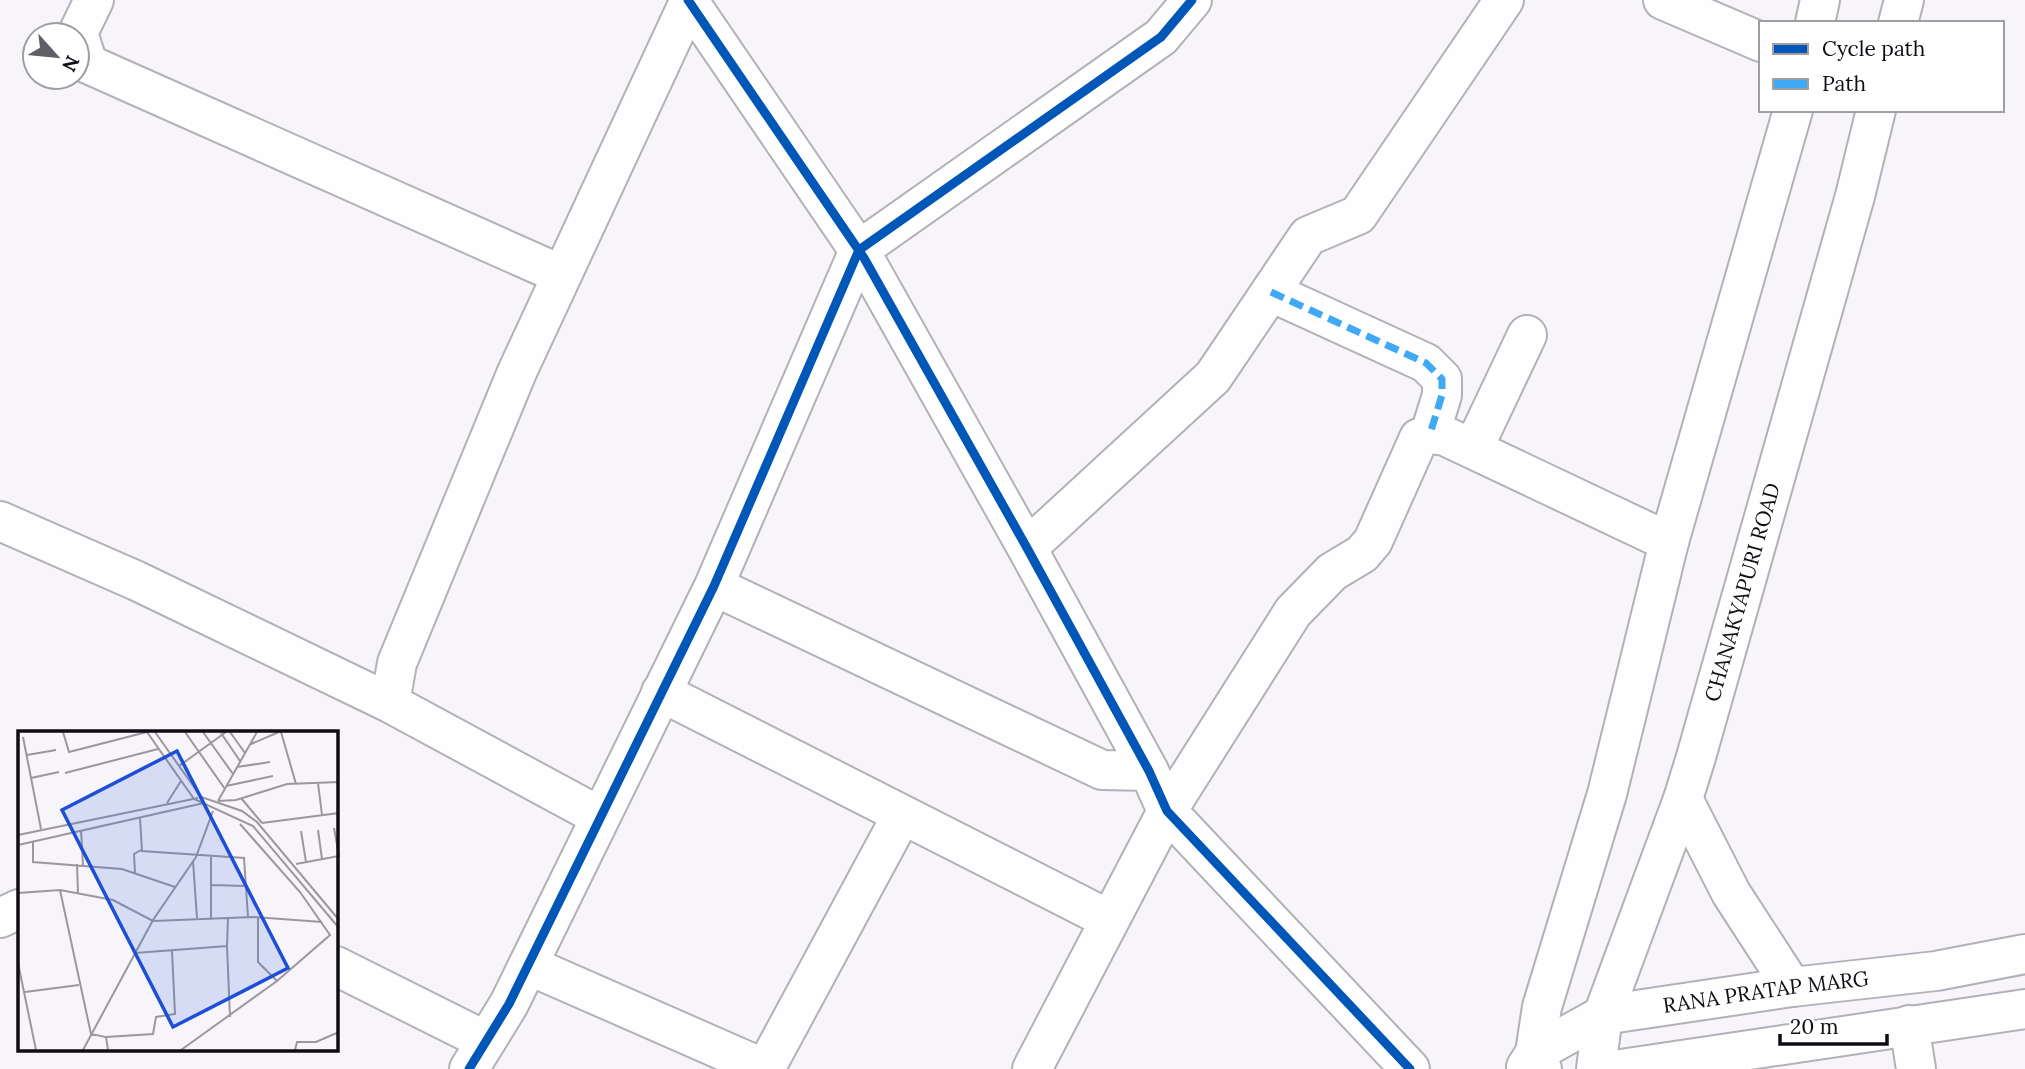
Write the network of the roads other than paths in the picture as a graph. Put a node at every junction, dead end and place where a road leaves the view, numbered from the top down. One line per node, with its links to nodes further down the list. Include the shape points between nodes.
1 (94, 0): 14 (street, via 78,33 88,64)
2 (1192, 0): 13 (street, via 1161,37)
3 (1504, 0): 15 (street, via 1358,215 1308,236)
4 (1663, 0): 10 (street)
5 (1820, 0): 8 (street)
6 (1904, 0): 9 (street)
7 (688, 1): 13 (street); 14 (street)
8 (1815, 21)
9 (1899, 21)
10 (1759, 41)
11 (1792, 112): 20 (street)
12 (1876, 112): 26 (street, CHANAKYAPURI ROAD)
13 (859, 250): 21 (street); 22 (street)
14 (562, 275): 24 (street, via 425,591 397,663)
15 (1271, 292): 17 (street, via 1426,363 1442,379); 21 (street, via 1213,377)
16 (1527, 335): 18 (street)
17 (1430, 434): 18 (street); 27 (street, via 1419,439 1373,541 1362,554 1332,572 1293,612)
18 (1473, 449): 20 (street)
19 (0, 521): 24 (street, via 137,581)
20 (1669, 542): 41 (street, via 1607,794 1542,1007)
21 (1027, 548): 25 (street)
22 (714, 586): 23 (street); 25 (street, via 1102,770)
23 (662, 692): 28 (street); 29 (street)
24 (390, 704): 29 (street)
25 (1149, 771): 27 (street)
26 (1684, 799): 36 (street, via 1731,893); 38 (street, CHANAKYAPURI ROAD)
27 (1167, 811): 32 (street); 44 (street)
28 (902, 815): 32 (street); 42 (street)
29 (599, 816): 34 (street)
30 (18, 909): 31 (street)
31 (0, 918)
32 (1110, 920): 43 (street)
33 (2025, 954): 36 (street, RANA PRATAP MARG, via 1936,971)
34 (528, 965): 40 (street); 42 (street)
35 (338, 967): 40 (street)
36 (1791, 987): 38 (street, RANA PRATAP MARG)
37 (2025, 1009): 39 (street)
38 (1603, 1015): 41 (street, RANA PRATAP MARG); 45 (street, CHANAKYAPURI ROAD)
39 (1909, 1025): 46 (street); 47 (street)
40 (477, 1055)
41 (1534, 1064)
42 (765, 1069)
43 (1032, 1069)
44 (1410, 1069)
45 (1596, 1069)
46 (1621, 1069)
47 (1916, 1069)

